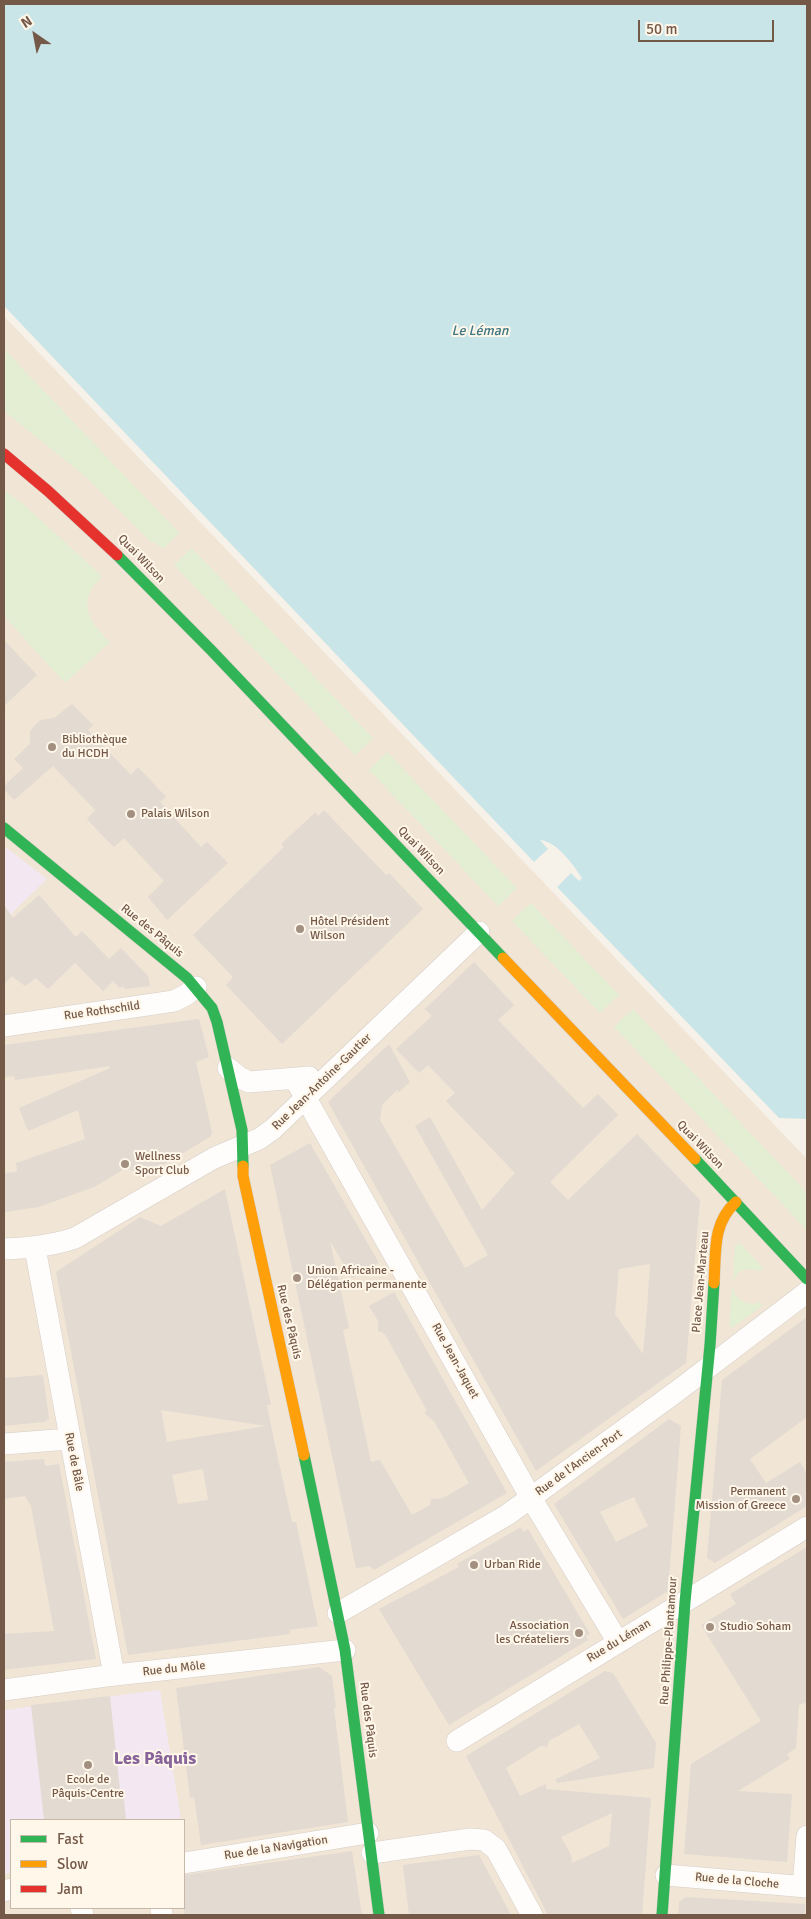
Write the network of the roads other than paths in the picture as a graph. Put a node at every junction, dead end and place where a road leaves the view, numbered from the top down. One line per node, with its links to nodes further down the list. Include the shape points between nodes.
1 (4, 454): 3 (street, Quai Wilson, via 105,542)
2 (4, 828): 4 (street, Rue des Pâquis)
3 (479, 932): 7 (street, Rue Jean-Antoine-Gautier); 11 (street, Quai Wilson)
4 (196, 987): 5 (street, Rue Rothschild, via 174,1001); 6 (street, Rue des Pâquis, via 212,1008)
5 (4, 1026)
6 (228, 1068): 8 (street, via 249,1082); 10 (street, Rue des Pâquis, via 242,1130)
7 (330, 1075): 8 (street); 9 (street, Rue Jean-Antoine-Gautier)
8 (295, 1079): 9 (street, Rue Jean-Jaquet)
9 (305, 1098): 10 (street, Rue Jean-Antoine-Gautier, via 273,1129); 19 (street, Rue Jean-Jaquet)
10 (242, 1147): 12 (street, Rue Jean-Antoine-Gautier, via 214,1158 76,1238); 22 (street, Rue des Pâquis, via 243,1176)
11 (736, 1202): 14 (street, Quai Wilson); 16 (street, Place Jean-Marteau, via 720,1222)
12 (35, 1248): 13 (street, Rue Jean-Antoine-Gautier); 17 (street, Rue de Bâle)
13 (4, 1249)
14 (807, 1279)
15 (807, 1292): 16 (street, Rue de l'Ancien-Port)
16 (707, 1369): 19 (street, Rue de l'Ancien-Port); 21 (street, Rue Philippe-Plantamour)
17 (69, 1439): 18 (street); 25 (street, Rue de Bâle)
18 (4, 1444)
19 (531, 1498): 22 (street, Rue de l'Ancien-Port); 23 (street, Rue Jean-Jaquet)
20 (807, 1527): 21 (street, Rue du Léman)
21 (685, 1602): 23 (street, Rue du Léman); 31 (street, Rue Philippe-Plantamour)
22 (338, 1613): 24 (street, Rue des Pâquis)
23 (618, 1642): 27 (street, Rue du Léman)
24 (345, 1650): 25 (street, Rue du Môle); 29 (street, Rue des Pâquis)
25 (114, 1675): 26 (street, Rue du Môle)
26 (4, 1690)
27 (457, 1740)
28 (807, 1836): 32 (street)
29 (370, 1843): 30 (street, Rue de la Navigation); 33 (street, Rue des Pâquis); 34 (street, Rue de la Navigation, via 484,1840 496,1849)
30 (185, 1863)
31 (666, 1875): 32 (street, Rue de la Cloche); 35 (street, Rue Philippe-Plantamour)
32 (805, 1887)
33 (379, 1915)
34 (532, 1915)
35 (662, 1915)

